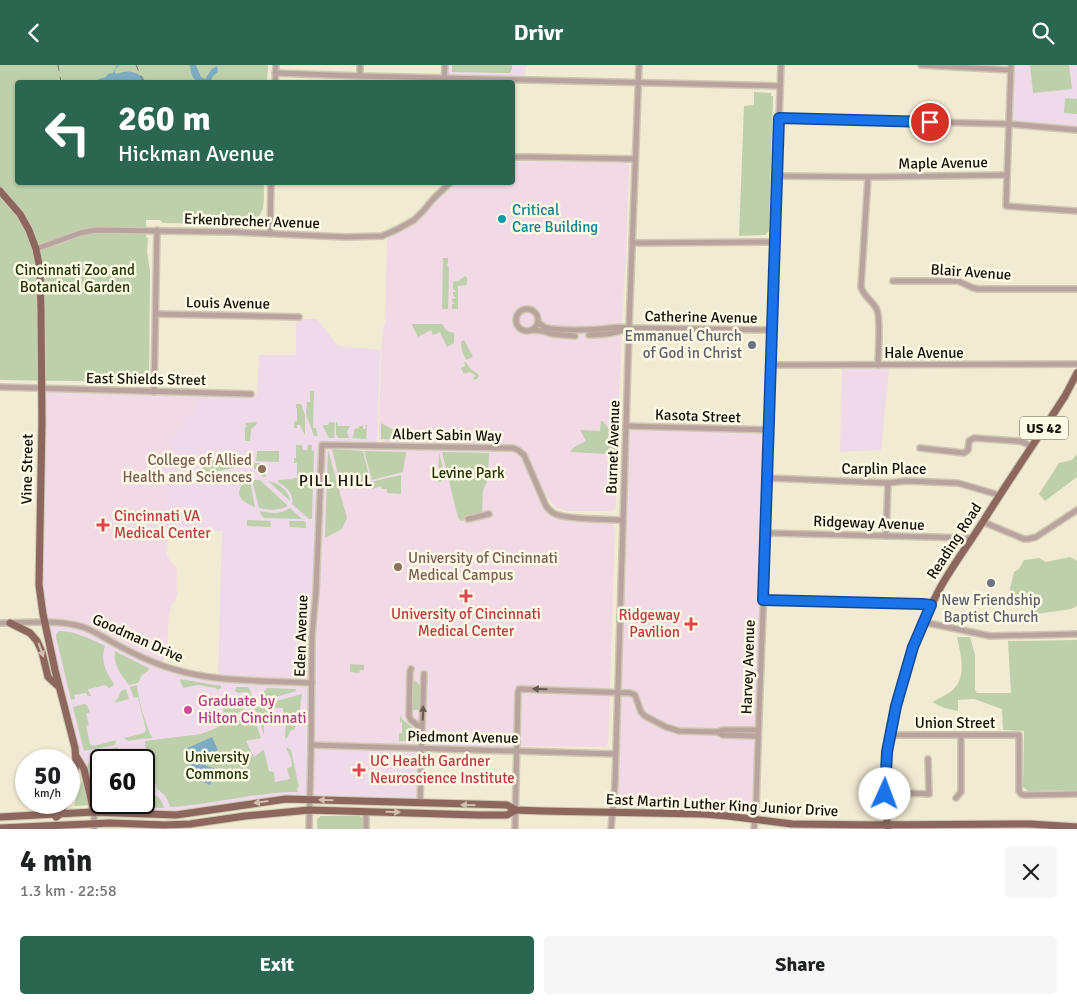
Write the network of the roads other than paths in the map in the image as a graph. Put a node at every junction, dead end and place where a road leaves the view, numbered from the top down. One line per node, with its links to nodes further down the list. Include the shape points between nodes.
1 (276, 65): 8 (street)
2 (360, 65): 9 (street)
3 (445, 65): 11 (street)
4 (639, 65): 13 (street, Burnet Avenue)
5 (781, 65): 14 (street, Harvey Avenue)
6 (921, 65): 7 (street)
7 (1010, 67): 16 (street)
8 (275, 73): 9 (street); 10 (street)
9 (360, 76): 11 (street)
10 (275, 80)
11 (444, 80)
12 (515, 81): 13 (street)
13 (639, 82): 14 (street); 19 (street, Burnet Avenue)
14 (780, 86): 15 (street, Harvey Avenue)
15 (779, 118): 16 (street); 21 (street, Harvey Avenue)
16 (1009, 125): 17 (street); 20 (street)
17 (1077, 130)
18 (515, 157): 19 (street)
19 (635, 159): 29 (street, Burnet Avenue)
20 (1008, 175): 22 (street, Maple Avenue); 26 (street, Maple Avenue, via 1006,206)
21 (777, 176): 22 (street, Maple Avenue); 30 (street, Harvey Avenue)
22 (868, 177): 44 (street, via 861,287 878,315)
23 (271, 185): 28 (street)
24 (448, 185): 28 (street, Erkenbrecher Avenue, via 414,219 382,236)
25 (0, 191): 31 (main road, Vine Street, via 26,223)
26 (1077, 211)
27 (157, 230): 28 (street, Erkenbrecher Avenue); 31 (street, Erkenbrecher Avenue, via 96,230); 34 (street)
28 (270, 233)
29 (632, 243): 30 (street); 37 (street, Burnet Avenue)
30 (775, 243): 39 (street, Harvey Avenue)
31 (36, 249): 47 (main road, Vine Street, via 41,290)
32 (893, 281): 33 (street, Blair Avenue, via 958,281 978,289)
33 (1077, 289)
34 (156, 314): 35 (street, Louis Avenue); 48 (street)
35 (300, 317)
36 (538, 322): 37 (street, Catherine Avenue, via 552,328); 38 (street); 38 (street, Catherine Avenue, via 532,310 524,309 518,313 519,327)
37 (629, 328): 39 (street, Catherine Avenue); 41 (street, Catherine Avenue, via 621,332); 50 (street, Burnet Avenue)
38 (532, 330): 40 (street)
39 (772, 330): 43 (street, Harvey Avenue)
40 (575, 335)
41 (589, 335)
42 (1077, 364): 44 (street, Hale Avenue)
43 (771, 365): 44 (street, Hale Avenue); 51 (street, Harvey Avenue)
44 (878, 365)
45 (1077, 373): 54 (main road, Reading Road / US 42)
46 (0, 387): 47 (street, East Shields Street)
47 (41, 388): 48 (street, East Shields Street); 71 (main road, Vine Street, via 39,585)
48 (154, 392): 49 (street, East Shields Street)
49 (251, 394)
50 (626, 426): 51 (street, Kasota Street); 61 (street, Burnet Avenue)
51 (769, 429): 55 (street, Harvey Avenue)
52 (322, 445): 61 (street, Albert Sabin Way, via 518,450 524,455 552,513 576,518); 75 (street, Eden Avenue)
53 (920, 447): 54 (street, via 964,453 974,438 1017,441)
54 (1032, 447): 57 (main road, Reading Road / US 42)
55 (767, 479): 56 (street, Carplin Place); 63 (street, Harvey Avenue)
56 (888, 483): 57 (street, Carplin Place, via 958,483); 64 (street)
57 (1000, 495): 62 (main road, Reading Road / US 42)
58 (1077, 509): 62 (street, via 1032,539 1024,539)
59 (490, 514): 60 (street)
60 (468, 519)
61 (622, 519): 77 (street, Burnet Avenue)
62 (983, 522): 65 (main road, Reading Road / US 42)
63 (766, 533): 64 (street, Ridgeway Avenue); 66 (street, Harvey Avenue)
64 (886, 536): 65 (street, Ridgeway Avenue)
65 (972, 539): 67 (main road, Reading Road / US 42)
66 (763, 600): 67 (street); 79 (street, Harvey Avenue)
67 (931, 605): 68 (main road, Reading Road / US 42)
68 (923, 622): 72 (street, via 990,636); 80 (main road, Reading Road / US 42, via 913,647)
69 (0, 623): 70 (street, Goodman Drive)
70 (10, 623): 71 (street, Goodman Drive); 76 (main road, one-way to 76, via 30,633 37,641 48,677)
71 (44, 623): 75 (street, Goodman Drive, via 83,627 171,669 209,678); 76 (main road, Vine Street)
72 (1077, 634)
73 (411, 669): 78 (street, via 409,716)
74 (424, 674): 78 (street, one-way to 74)
75 (312, 683): 82 (street, Eden Avenue)
76 (59, 688): 83 (main road, Vine Street)
77 (617, 692): 79 (street, via 633,693 645,716 679,731); 85 (street, one-way to 85, via 518,690); 86 (street, Burnet Avenue)
78 (422, 729): 84 (street)
79 (758, 733): 103 (street, Harvey Avenue)
80 (890, 735): 81 (street, Union Street); 89 (main road, Reading Road / US 42)
81 (961, 735): 90 (street, Union Street, via 1019,735 1021,794); 92 (street, via 961,792)
82 (310, 745): 84 (street, Piedmont Avenue); 93 (street, Eden Avenue)
83 (75, 749)
84 (422, 749): 85 (street, Piedmont Avenue); 94 (street)
85 (518, 751): 86 (street, Piedmont Avenue); 96 (street)
86 (616, 754): 99 (street, Burnet Avenue)
87 (928, 759): 89 (street, via 928,794)
88 (80, 762): 91 (main road, Vine Street)
89 (885, 794): 108 (main road, Reading Road / US 42)
90 (1077, 794)
91 (90, 795)
92 (956, 798)
93 (310, 799): 94 (main road, East Martin Luther King Junior Drive, one-way to 93); 95 (street, Eden Avenue); 100 (main road, East Martin Luther King Junior Drive, one-way to 100, via 278,799 176,815)
94 (420, 803): 96 (main road, East Martin Luther King Junior Drive, one-way to 94, via 507,805)
95 (310, 810): 98 (main road, East Martin Luther King Junior Drive); 106 (main road, East Martin Luther King Junior Drive, via 245,816); 112 (street, Eden Avenue)
96 (516, 810): 98 (main road, East Martin Luther King Junior Drive, one-way to 96, via 507,815); 99 (main road, East Martin Luther King Junior Drive); 114 (street)
97 (90, 812): 101 (main road, East Martin Luther King Junior Drive)
98 (366, 812): 113 (street)
99 (612, 813): 103 (main road, East Martin Luther King Junior Drive); 115 (street, Burnet Avenue)
100 (149, 814)
101 (58, 815): 102 (main road, East Martin Luther King Junior Drive); 107 (main road); 111 (main road)
102 (0, 817)
103 (756, 819): 108 (main road, East Martin Luther King Junior Drive, via 792,824); 116 (street, Harvey Avenue)
104 (94, 826): 105 (main road, East Martin Luther King Junior Drive); 107 (main road, East Martin Luther King Junior Drive)
105 (147, 826): 106 (main road, East Martin Luther King Junior Drive)
106 (191, 826)
107 (62, 827): 111 (main road, East Martin Luther King Junior Drive)
108 (888, 827): 109 (main road, East Martin Luther King Junior Drive)
109 (1077, 827)
110 (0, 828): 111 (main road, East Martin Luther King Junior Drive)
111 (41, 828)
112 (309, 829)
113 (366, 829)
114 (515, 829)
115 (611, 829)
116 (754, 829)

